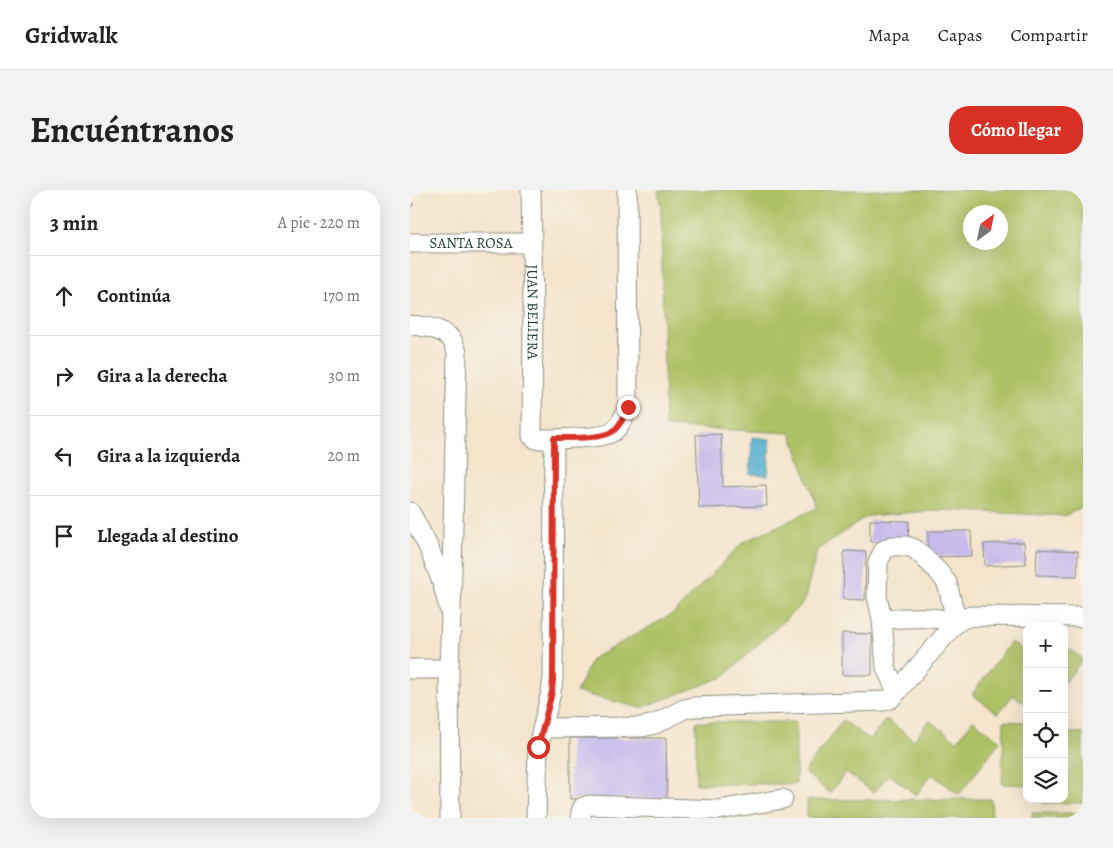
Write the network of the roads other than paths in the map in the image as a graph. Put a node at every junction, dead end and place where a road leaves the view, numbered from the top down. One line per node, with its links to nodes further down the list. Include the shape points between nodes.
1 (531, 190): 4 (street, JUAN BELIERA)
2 (627, 190): 6 (street, via 628,407 620,424 606,436)
3 (410, 243): 4 (street, SANTA ROSA)
4 (531, 243): 6 (street, JUAN BELIERA, via 532,436 536,439)
5 (410, 325): 8 (street, via 446,334 457,352)
6 (554, 438): 15 (street, via 553,679)
7 (410, 512): 8 (street, via 428,546)
8 (451, 615): 13 (street)
9 (1083, 617): 11 (street, via 971,616)
10 (882, 619): 11 (street, via 933,618); 11 (street, via 877,596 878,562 884,550 892,546 906,546 915,549 947,583); 14 (street, via 886,668)
11 (957, 622): 14 (street)
12 (410, 669): 13 (street)
13 (449, 669): 17 (street)
14 (897, 692): 15 (street, via 883,701 694,707 642,727)
15 (543, 728): 18 (street, via 538,747)
16 (782, 799): 19 (street, via 718,810 589,806 583,807)
17 (450, 818)
18 (536, 818)
19 (581, 818)

